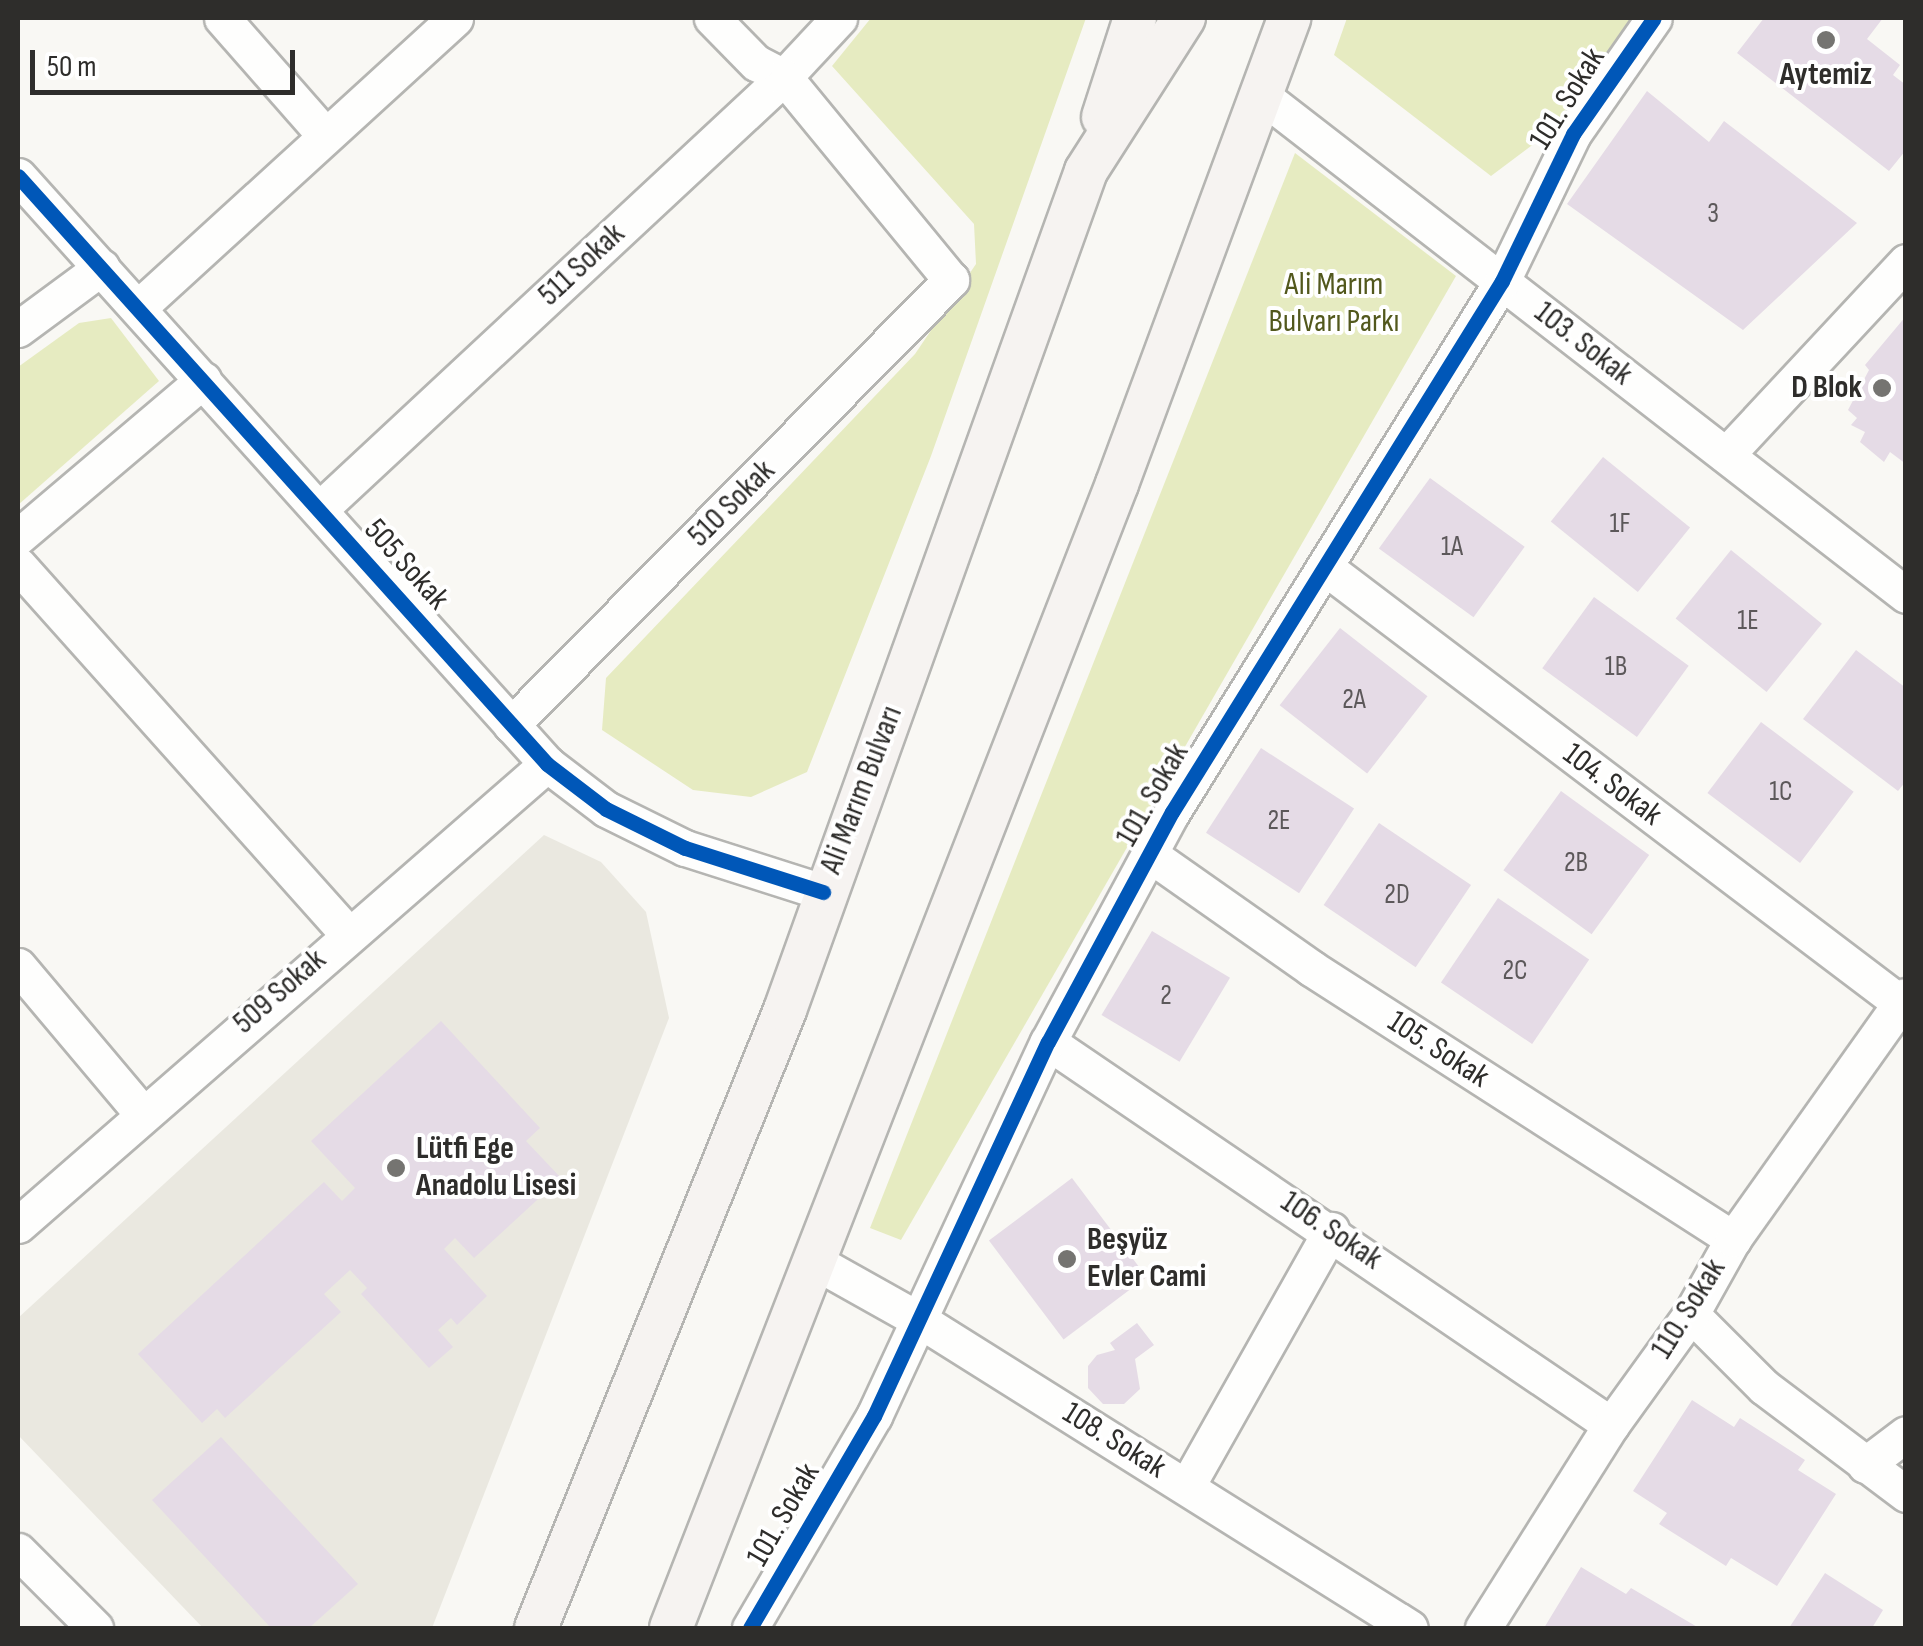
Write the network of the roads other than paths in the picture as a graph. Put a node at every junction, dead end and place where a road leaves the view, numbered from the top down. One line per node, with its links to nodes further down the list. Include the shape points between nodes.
1 (222, 18): 11 (street)
2 (455, 18): 11 (street)
3 (712, 18): 9 (street, via 756,63)
4 (839, 18): 9 (street, 511 Sokak)
5 (1136, 18): 12 (main road)
6 (1184, 18): 12 (main road, Ali Marım Bulvarı)
7 (1289, 18): 10 (main road)
8 (1654, 18): 16 (street, 101. Sokak, via 1573,134)
9 (784, 77): 21 (street, 511 Sokak); 26 (street, 510 Sokak, via 950,280)
10 (1260, 94): 16 (street, 103. Sokak); 38 (main road, via 1117,484)
11 (324, 134): 17 (street)
12 (1086, 172): 29 (main road, Ali Marım Bulvarı, via 956,548)
13 (18, 176): 15 (street, 505 Sokak)
14 (1906, 262): 20 (street)
15 (102, 267): 17 (street, 505 Sokak); 18 (street)
16 (1502, 281): 20 (street, 103. Sokak); 24 (street, 101. Sokak)
17 (139, 307): 19 (street, 505 Sokak)
18 (18, 329)
19 (203, 380): 21 (street, 505 Sokak); 22 (street)
20 (1726, 455): 25 (street, 103. Sokak)
21 (320, 509): 26 (street, 505 Sokak)
22 (18, 537)
23 (18, 564): 30 (street)
24 (1326, 568): 28 (street, 101. Sokak); 32 (street, 104. Sokak)
25 (1906, 595)
26 (511, 725): 27 (street, 505 Sokak)
27 (547, 764): 29 (street, 505 Sokak, via 606,808 686,848); 30 (street, 509 Sokak)
28 (1149, 854): 33 (street, 101. Sokak); 37 (street, 105. Sokak, via 1310,968)
29 (823, 892): 48 (main road, Ali Marım Bulvarı, via 785,1010)
30 (347, 933): 34 (street, 509 Sokak)
31 (18, 966): 34 (street)
32 (1902, 999): 37 (street, 110. Sokak)
33 (1048, 1042): 36 (street, 106. Sokak); 40 (street, 101. Sokak)
34 (142, 1113): 35 (street, 509 Sokak)
35 (18, 1225)
36 (1331, 1230): 41 (street, 106. Sokak); 44 (street)
37 (1733, 1239): 39 (street, 110. Sokak)
38 (814, 1261): 40 (street, 108. Sokak); 49 (main road)
39 (1691, 1314): 41 (street, 110. Sokak); 43 (street, via 1764,1388)
40 (920, 1321): 44 (street, 108. Sokak); 50 (street, 101. Sokak, via 874,1416)
41 (1611, 1425): 52 (street, 110. Sokak)
42 (1906, 1434): 43 (street)
43 (1865, 1465): 45 (street)
44 (1187, 1486): 51 (street, 108. Sokak)
45 (1906, 1494)
46 (18, 1550): 47 (street)
47 (95, 1628)
48 (536, 1628)
49 (671, 1628)
50 (750, 1628)
51 (1410, 1628)
52 (1483, 1628)

